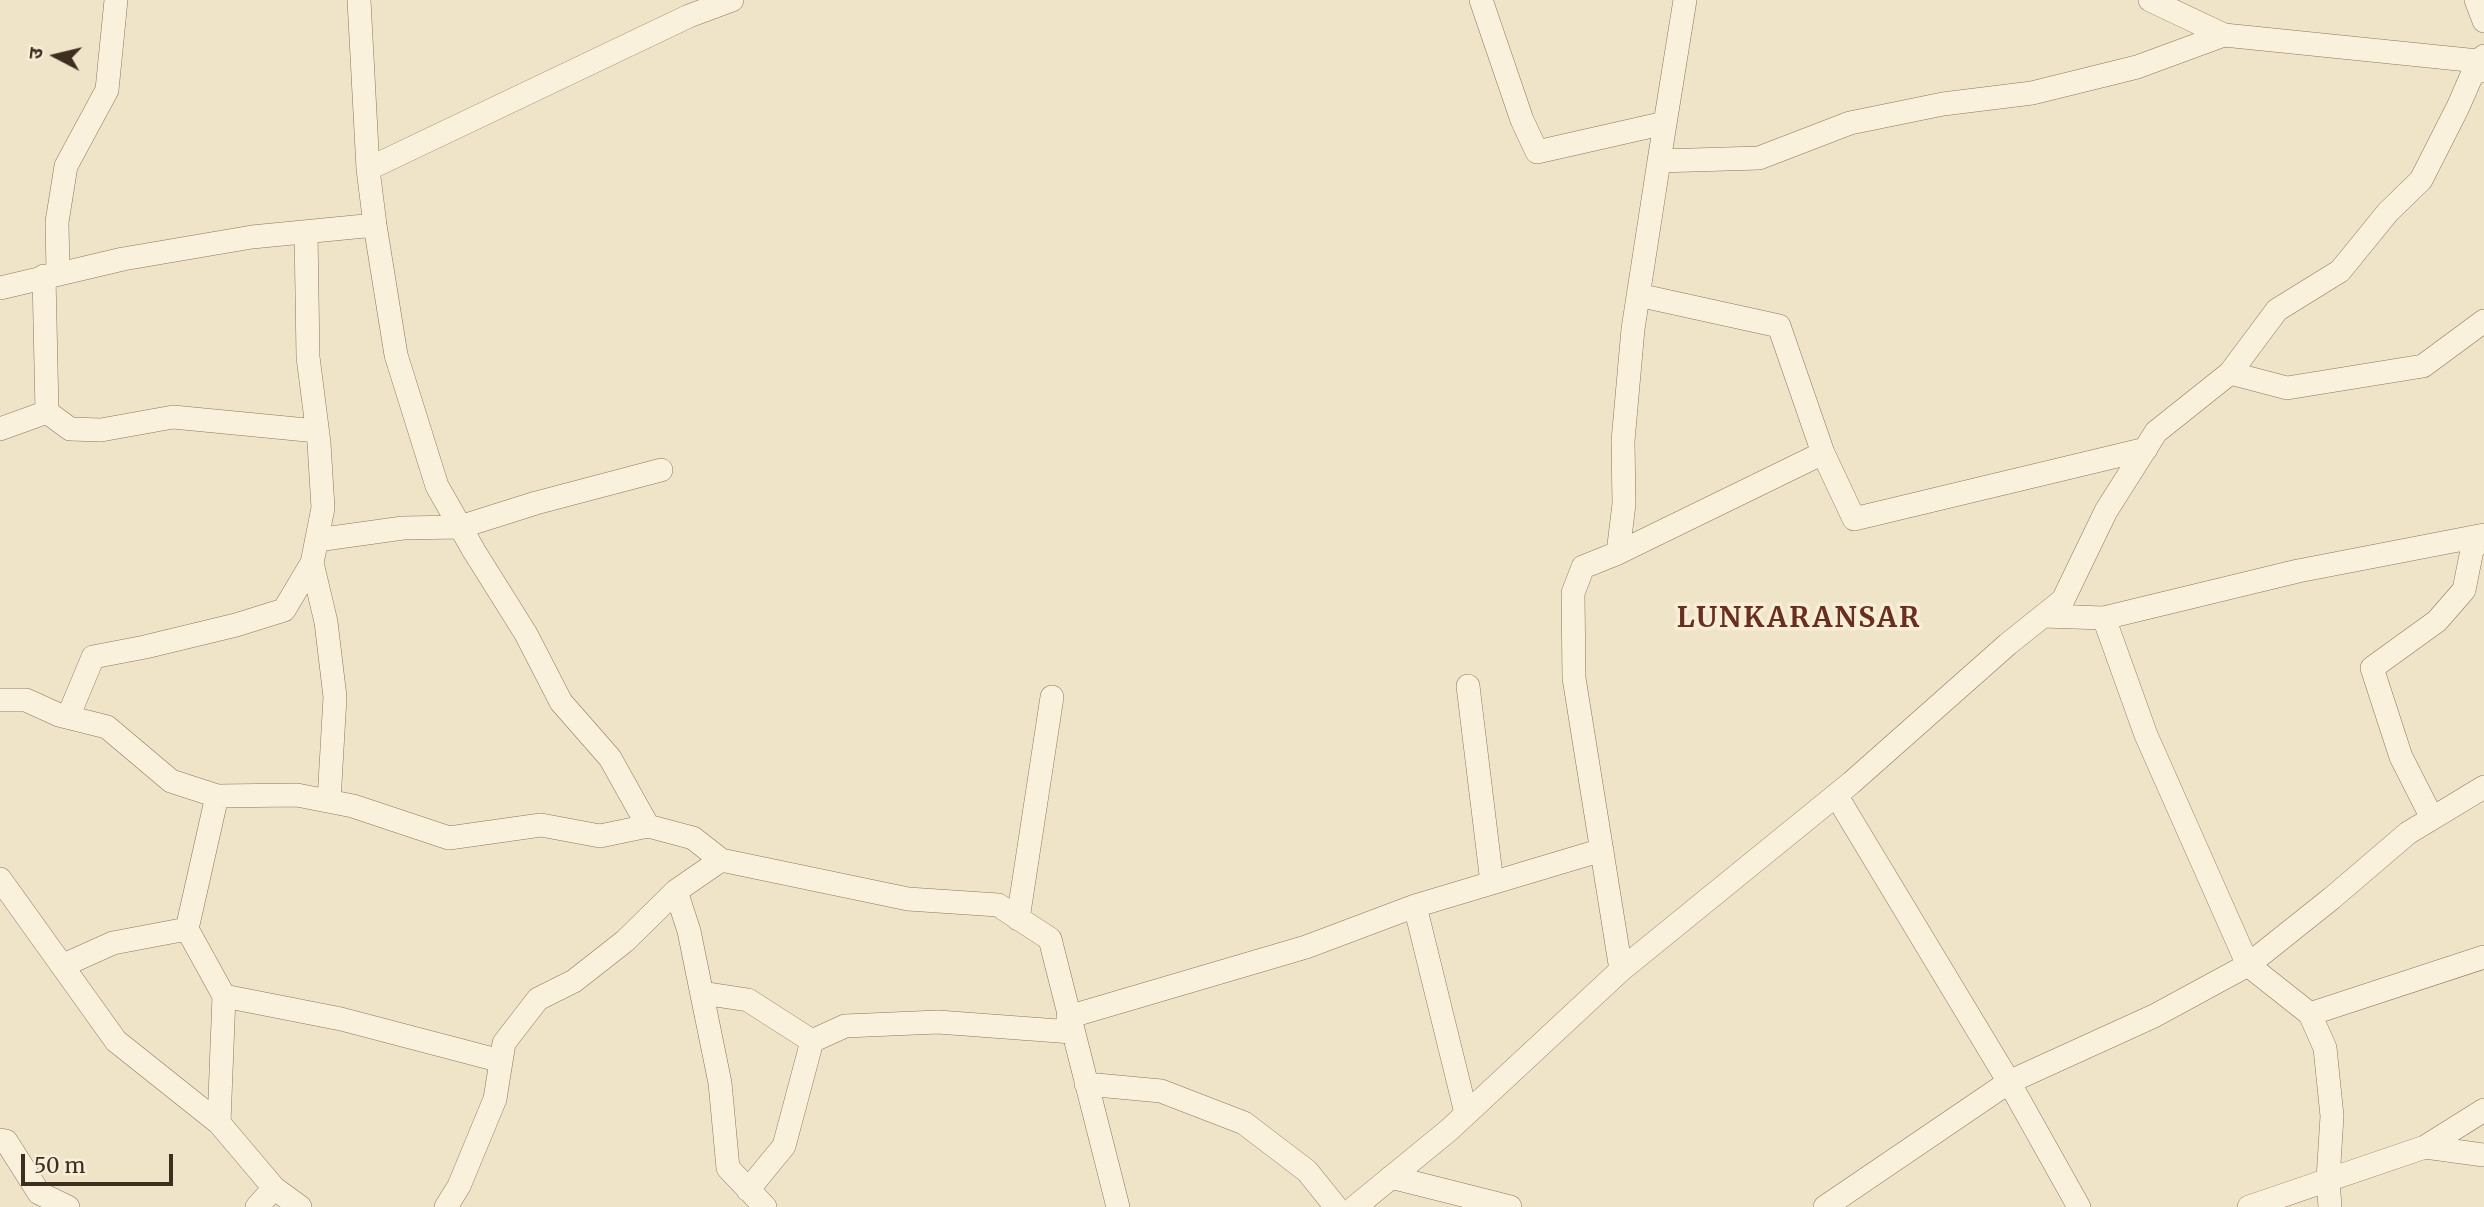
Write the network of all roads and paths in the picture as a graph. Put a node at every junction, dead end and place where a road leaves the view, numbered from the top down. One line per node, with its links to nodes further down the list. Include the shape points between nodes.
1 (116, 0): 16 (street, via 107,90 66,166)
2 (359, 0): 13 (street)
3 (732, 0): 13 (street, via 689,16)
4 (1481, 0): 11 (street, via 1537,152)
5 (1685, 0): 11 (street)
6 (2150, 0): 9 (street)
7 (2476, 0): 8 (street)
8 (2484, 20)
9 (2224, 35): 10 (street); 12 (street, via 2137,66 2032,93 1943,104 1850,123 1759,158)
10 (2482, 63): 20 (street, via 2421,180 2340,271 2277,310)
11 (1665, 123): 12 (street)
12 (1659, 161): 18 (street)
13 (368, 169): 14 (street)
14 (375, 225): 15 (street); 27 (street, via 396,355 437,486)
15 (306, 232): 16 (street, via 252,237); 23 (street, via 309,357)
16 (51, 275): 17 (street); 21 (street)
17 (0, 288)
18 (1638, 295): 25 (street, via 1779,326); 30 (street, via 1623,441 1624,505)
19 (2484, 321): 20 (street, via 2423,366 2287,388)
20 (2230, 373): 24 (street, via 2156,432)
21 (47, 412): 22 (street); 23 (street, via 71,429 101,429 173,417)
22 (0, 429)
23 (317, 431): 29 (street, via 323,508)
24 (2146, 449): 25 (street, via 1854,519); 32 (street, via 2106,511 2063,600)
25 (1823, 453): 30 (street)
26 (661, 470): 27 (street)
27 (460, 527): 29 (street, via 403,528); 43 (street, via 526,634 561,702 610,758)
28 (2484, 536): 33 (street, via 2298,571); 42 (street, via 2472,550 2463,590 2437,621 2372,668 2401,757)
29 (317, 540): 31 (street)
30 (1618, 553): 44 (street, via 1583,566 1573,593 1574,678)
31 (312, 563): 37 (street, via 284,610 145,648 93,657); 41 (street, via 326,622 335,697)
32 (2043, 615): 33 (street); 39 (street)
33 (2104, 618): 54 (street, via 2146,734)
34 (1468, 686): 47 (street)
35 (1052, 697): 50 (street)
36 (0, 700): 37 (street, via 26,700)
37 (68, 717): 40 (street, via 107,727 171,781)
38 (2484, 787): 42 (street)
39 (1836, 795): 55 (street); 62 (street)
40 (216, 796): 41 (street, via 297,795); 51 (street)
41 (329, 801): 43 (street, via 449,838 541,825 600,836)
42 (2432, 818): 54 (street, via 2408,832)
43 (648, 826): 45 (street, via 693,838)
44 (1602, 850): 47 (street); 55 (street)
45 (721, 860): 48 (street); 50 (street, via 908,899 998,905)
46 (0, 879): 53 (street)
47 (1492, 883): 49 (street)
48 (676, 891): 56 (street); 61 (street, via 625,941 574,981 538,999 504,1043)
49 (1415, 905): 59 (street, via 1306,947); 65 (street)
50 (1018, 919): 59 (street, via 1049,939)
51 (187, 929): 53 (street, via 113,943); 57 (street)
52 (2484, 957): 58 (street)
53 (64, 965): 66 (street, via 116,1041)
54 (2248, 965): 58 (street); 62 (street, via 2154,1016)
55 (1621, 970): 65 (street)
56 (702, 993): 60 (street, via 748,1000); 73 (street, via 720,1083 727,1168)
57 (224, 996): 61 (street, via 341,1019); 66 (street)
58 (2310, 1014): 71 (street, via 2325,1048 2332,1116)
59 (1070, 1025): 60 (street, via 938,1022 845,1026); 63 (street)
60 (812, 1041): 73 (street, via 784,1146)
61 (501, 1061): 77 (street, via 495,1099)
62 (2009, 1082): 83 (street); 84 (street)
63 (1086, 1084): 79 (street); 80 (street, via 1161,1091 1244,1123 1307,1171)
64 (2484, 1110): 68 (street)
65 (1466, 1113): 70 (street)
66 (219, 1123): 72 (street)
67 (0, 1140): 74 (street, via 6,1141 39,1193)
68 (2425, 1147): 69 (street); 71 (street)
69 (2484, 1155)
70 (1391, 1177): 81 (street); 82 (street)
71 (2328, 1178): 85 (street); 86 (street)
72 (274, 1188): 75 (street); 76 (street)
73 (748, 1190): 78 (street)
74 (68, 1207)
75 (257, 1207)
76 (300, 1207)
77 (446, 1207)
78 (765, 1207)
79 (1118, 1207)
80 (1336, 1207)
81 (1355, 1207)
82 (1510, 1207)
83 (1825, 1207)
84 (2079, 1207)
85 (2249, 1207)
86 (2330, 1207)

